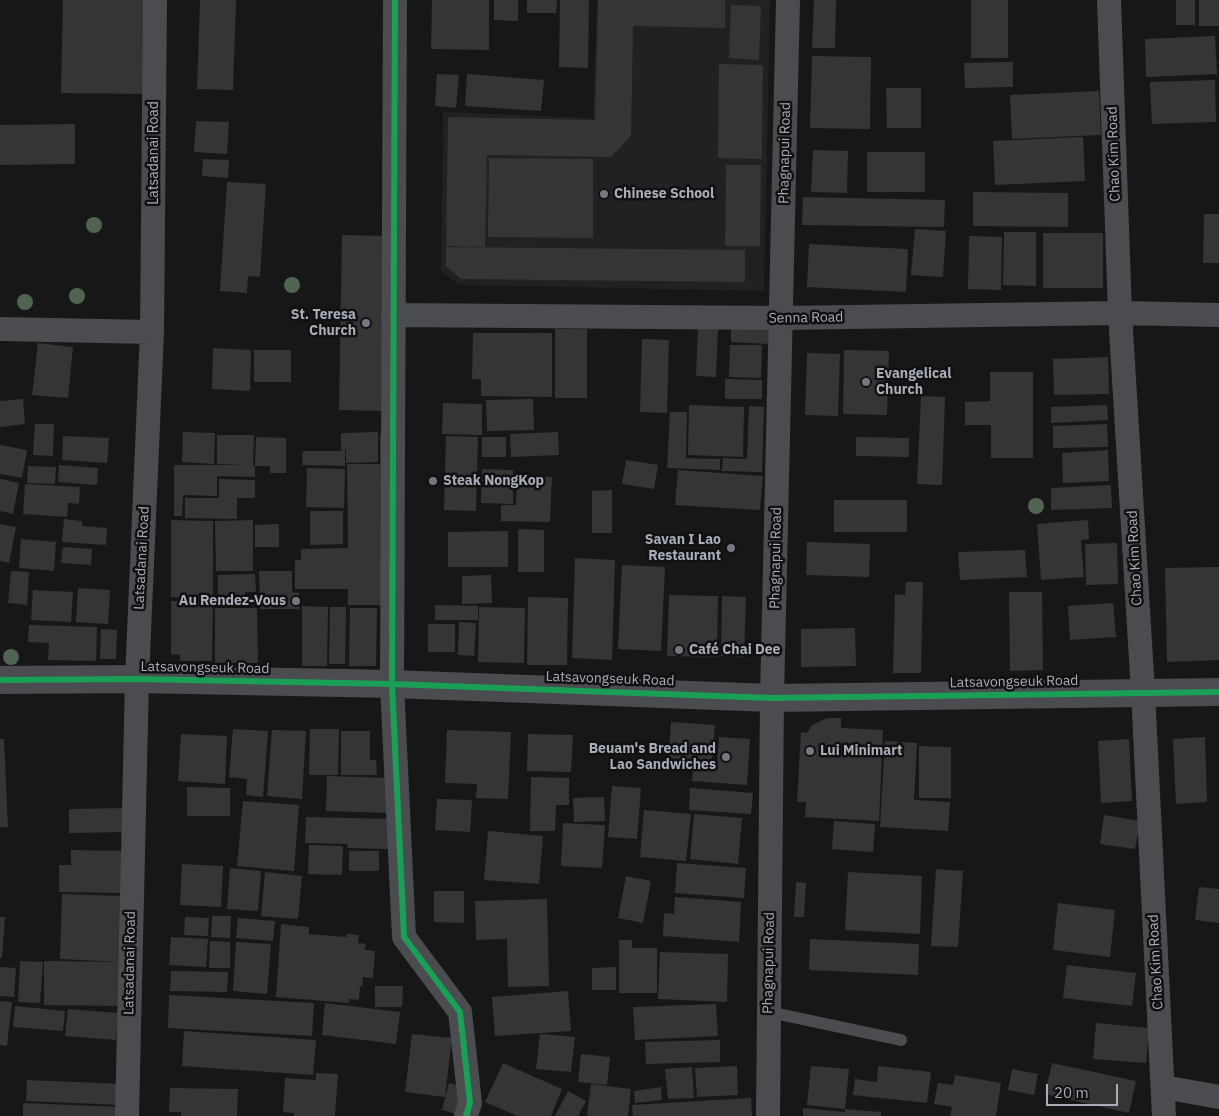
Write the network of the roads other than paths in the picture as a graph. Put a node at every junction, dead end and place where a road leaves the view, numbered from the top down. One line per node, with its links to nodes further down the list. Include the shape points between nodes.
1 (155, 0): 10 (street, Latsadanai Road)
2 (395, 0): 6 (street)
3 (788, 0): 8 (street, Phagnapui Road)
4 (1108, 0): 5 (street, Chao Kim Road)
5 (1120, 313): 7 (street, Senna Road); 8 (street, Senna Road); 14 (street, Chao Kim Road)
6 (393, 315): 8 (street, Senna Road); 13 (street)
7 (1219, 315)
8 (782, 318): 16 (street, Phagnapui Road)
9 (0, 328): 10 (street)
10 (152, 332): 11 (street, Latsadanai Road)
11 (136, 679): 12 (street, Latsavongseuk Road); 13 (street, Latsavongseuk Road); 21 (street, Latsadanai Road)
12 (0, 680)
13 (392, 684): 16 (street, Latsavongseuk Road); 22 (street, via 404,937 460,1012 470,1103)
14 (1143, 692): 15 (street, Latsavongseuk Road); 16 (street, Latsavongseuk Road); 19 (street, Chao Kim Road)
15 (1219, 692)
16 (772, 698): 17 (street, Phagnapui Road)
17 (769, 1012): 18 (lane); 23 (street, Phagnapui Road)
18 (901, 1040)
19 (1162, 1087): 20 (street); 24 (street, Chao Kim Road)
20 (1219, 1097)
21 (127, 1116)
22 (466, 1116)
23 (768, 1116)
24 (1164, 1116)

